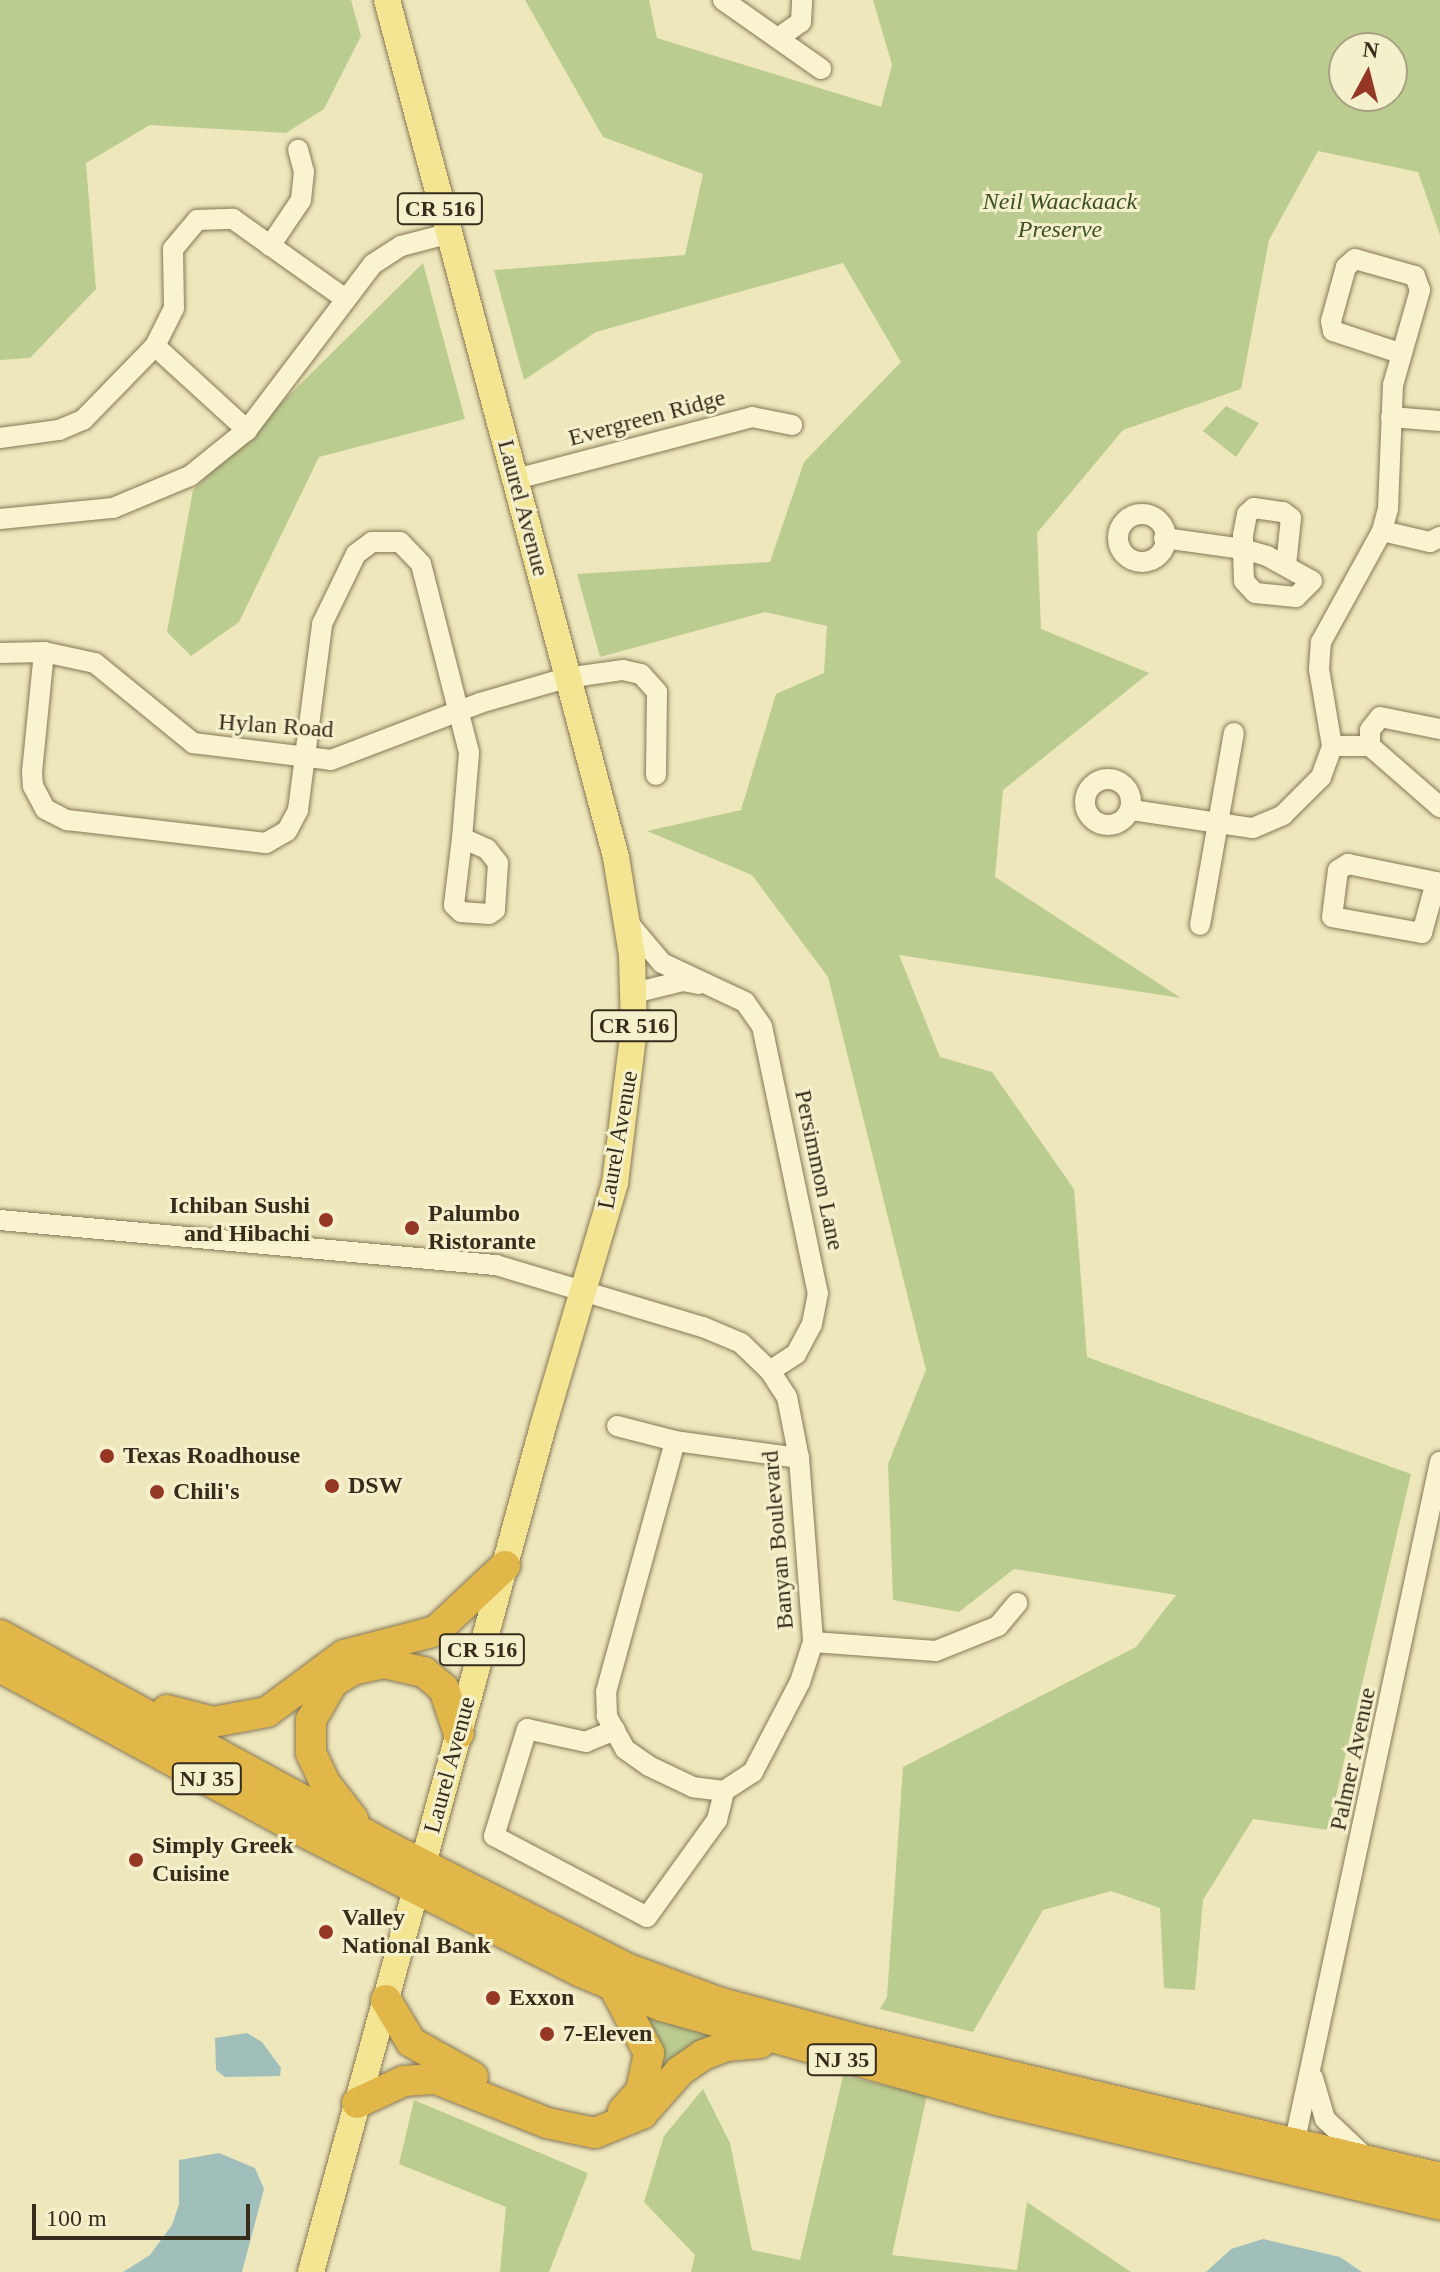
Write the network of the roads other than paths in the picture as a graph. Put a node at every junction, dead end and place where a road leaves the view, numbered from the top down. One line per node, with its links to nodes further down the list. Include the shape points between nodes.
1 (387, 0): 7 (main road, Laurel Avenue / CR 516)
2 (723, 0): 4 (street)
3 (802, 0): 4 (street, via 801,22)
4 (778, 38): 5 (street)
5 (821, 69)
6 (298, 150): 8 (street, via 304,172 301,200)
7 (447, 234): 9 (street, via 392,251); 17 (main road, Laurel Avenue / CR 516)
8 (270, 246): 9 (street); 10 (street, via 220,216 187,227 173,249 174,308)
9 (344, 298): 15 (street)
10 (155, 346): 15 (street); 16 (street, via 83,420 59,430)
11 (1400, 353): 11 (street, via 1341,335 1330,326 1346,267 1361,259 1409,273 1419,282); 12 (street)
12 (1391, 417): 13 (street); 19 (street, via 1392,483)
13 (1440, 421)
14 (792, 425): 17 (street, Evergreen Ridge, via 752,417)
15 (247, 430): 18 (street, via 190,476 133,502 93,512)
16 (0, 438)
17 (516, 479): 26 (main road, Laurel Avenue / CR 516)
18 (0, 519)
19 (1382, 531): 20 (street, via 1430,542); 30 (street, via 1321,642 1319,669)
20 (1440, 537)
21 (1164, 538): 22 (street)
22 (1243, 549): 23 (street); 23 (street, via 1249,511 1288,513 1292,524); 23 (street, via 1249,590 1296,597 1312,581)
23 (1286, 565)
24 (44, 652): 25 (street, Hylan Road); 32 (street, Hylan Road, via 81,658 109,670 171,730 193,743); 32 (street, via 33,786 55,816 266,843 292,823)
25 (0, 653)
26 (566, 678): 27 (street, Hylan Road); 33 (street, Hylan Road, via 623,670 641,674 657,692); 39 (main road, Laurel Avenue / CR 516, via 601,792)
27 (458, 711): 32 (street, Hylan Road, via 358,753 331,760); 32 (street, via 416,555 400,542 372,542 356,554 322,624); 37 (street, via 471,774)
28 (1440, 729): 31 (street, via 1380,717 1370,730)
29 (1234, 733): 36 (street)
30 (1332, 746): 31 (street); 36 (street, via 1316,784 1283,815 1253,828)
31 (1370, 746): 34 (street)
32 (304, 758)
33 (656, 775)
34 (1440, 807)
35 (1132, 810): 35 (street, via 1118,824 1088,817 1091,782 1125,783); 36 (street)
36 (1218, 824): 40 (street)
37 (462, 838)
38 (1438, 873): 38 (street, via 1422,933 1332,917 1341,865)
39 (628, 923): 41 (street, Persimmon Lane, via 662,963); 42 (main road, Laurel Avenue / CR 516)
40 (1200, 925)
41 (715, 986): 42 (street, Persimmon Lane, via 683,981); 45 (street, Persimmon Lane, via 745,1002 762,1026 818,1293 812,1324 796,1354)
42 (634, 993): 44 (main road, Laurel Avenue / CR 516, via 625,1133)
43 (0, 1220): 44 (street, Banyan Boulevard, via 201,1236 383,1259 468,1261 539,1276)
44 (585, 1293): 45 (street, Banyan Boulevard, via 741,1343); 50 (main road, Laurel Avenue / CR 516)
45 (770, 1371): 48 (street, Banyan Boulevard, via 787,1397)
46 (617, 1426): 47 (street)
47 (675, 1441): 48 (street); 56 (street, via 606,1692 607,1716)
48 (799, 1458): 53 (street, Banyan Boulevard)
49 (1440, 1462): 64 (street, Palmer Avenue)
50 (505, 1566): 55 (highway, via 436,1631 344,1655 255,1717 203,1721 143,1704); 57 (main road, Laurel Avenue / CR 516)
51 (1017, 1603): 53 (street, via 998,1626 936,1651)
52 (0, 1635): 55 (highway, NJ 35)
53 (813, 1642): 58 (street, Banyan Boulevard, via 800,1682 753,1772)
54 (0, 1667): 60 (highway, NJ 35)
55 (76, 1674): 59 (highway, NJ 35)
56 (615, 1730): 58 (street, via 625,1749 649,1766 693,1787); 58 (street, via 586,1742 527,1729 494,1836 647,1917 717,1820)
57 (459, 1734): 59 (highway, via 444,1689 433,1676 412,1668 368,1665 328,1688 311,1720 311,1753 346,1813); 60 (main road, Laurel Avenue / CR 516)
58 (724, 1791)
59 (376, 1839): 60 (highway, NJ 35)
60 (420, 1876): 61 (highway, NJ 35); 62 (main road, Laurel Avenue); 66 (highway, NJ 35, via 629,1969 721,2003)
61 (614, 1987): 62 (highway, via 647,2041 649,2065 632,2103 600,2120 565,2115 510,2094 426,2052 400,2031); 63 (highway, NJ 35)
62 (386, 2000): 65 (main road, Laurel Avenue)
63 (788, 2045): 65 (highway, via 745,2043 703,2055 680,2071 642,2114 595,2133 547,2123 424,2077); 66 (highway, NJ 35, via 999,2101)
64 (1311, 2065): 66 (street, Palmer Avenue); 67 (street, Palmer Avenue, via 1325,2119)
65 (357, 2103): 72 (main road, Laurel Avenue)
66 (1292, 2155): 67 (highway, NJ 35); 69 (highway, NJ 35)
67 (1369, 2160): 68 (highway, NJ 35)
68 (1440, 2178)
69 (1344, 2181): 70 (highway, NJ 35); 71 (highway)
70 (1440, 2205)
71 (1440, 2229)
72 (311, 2272)

